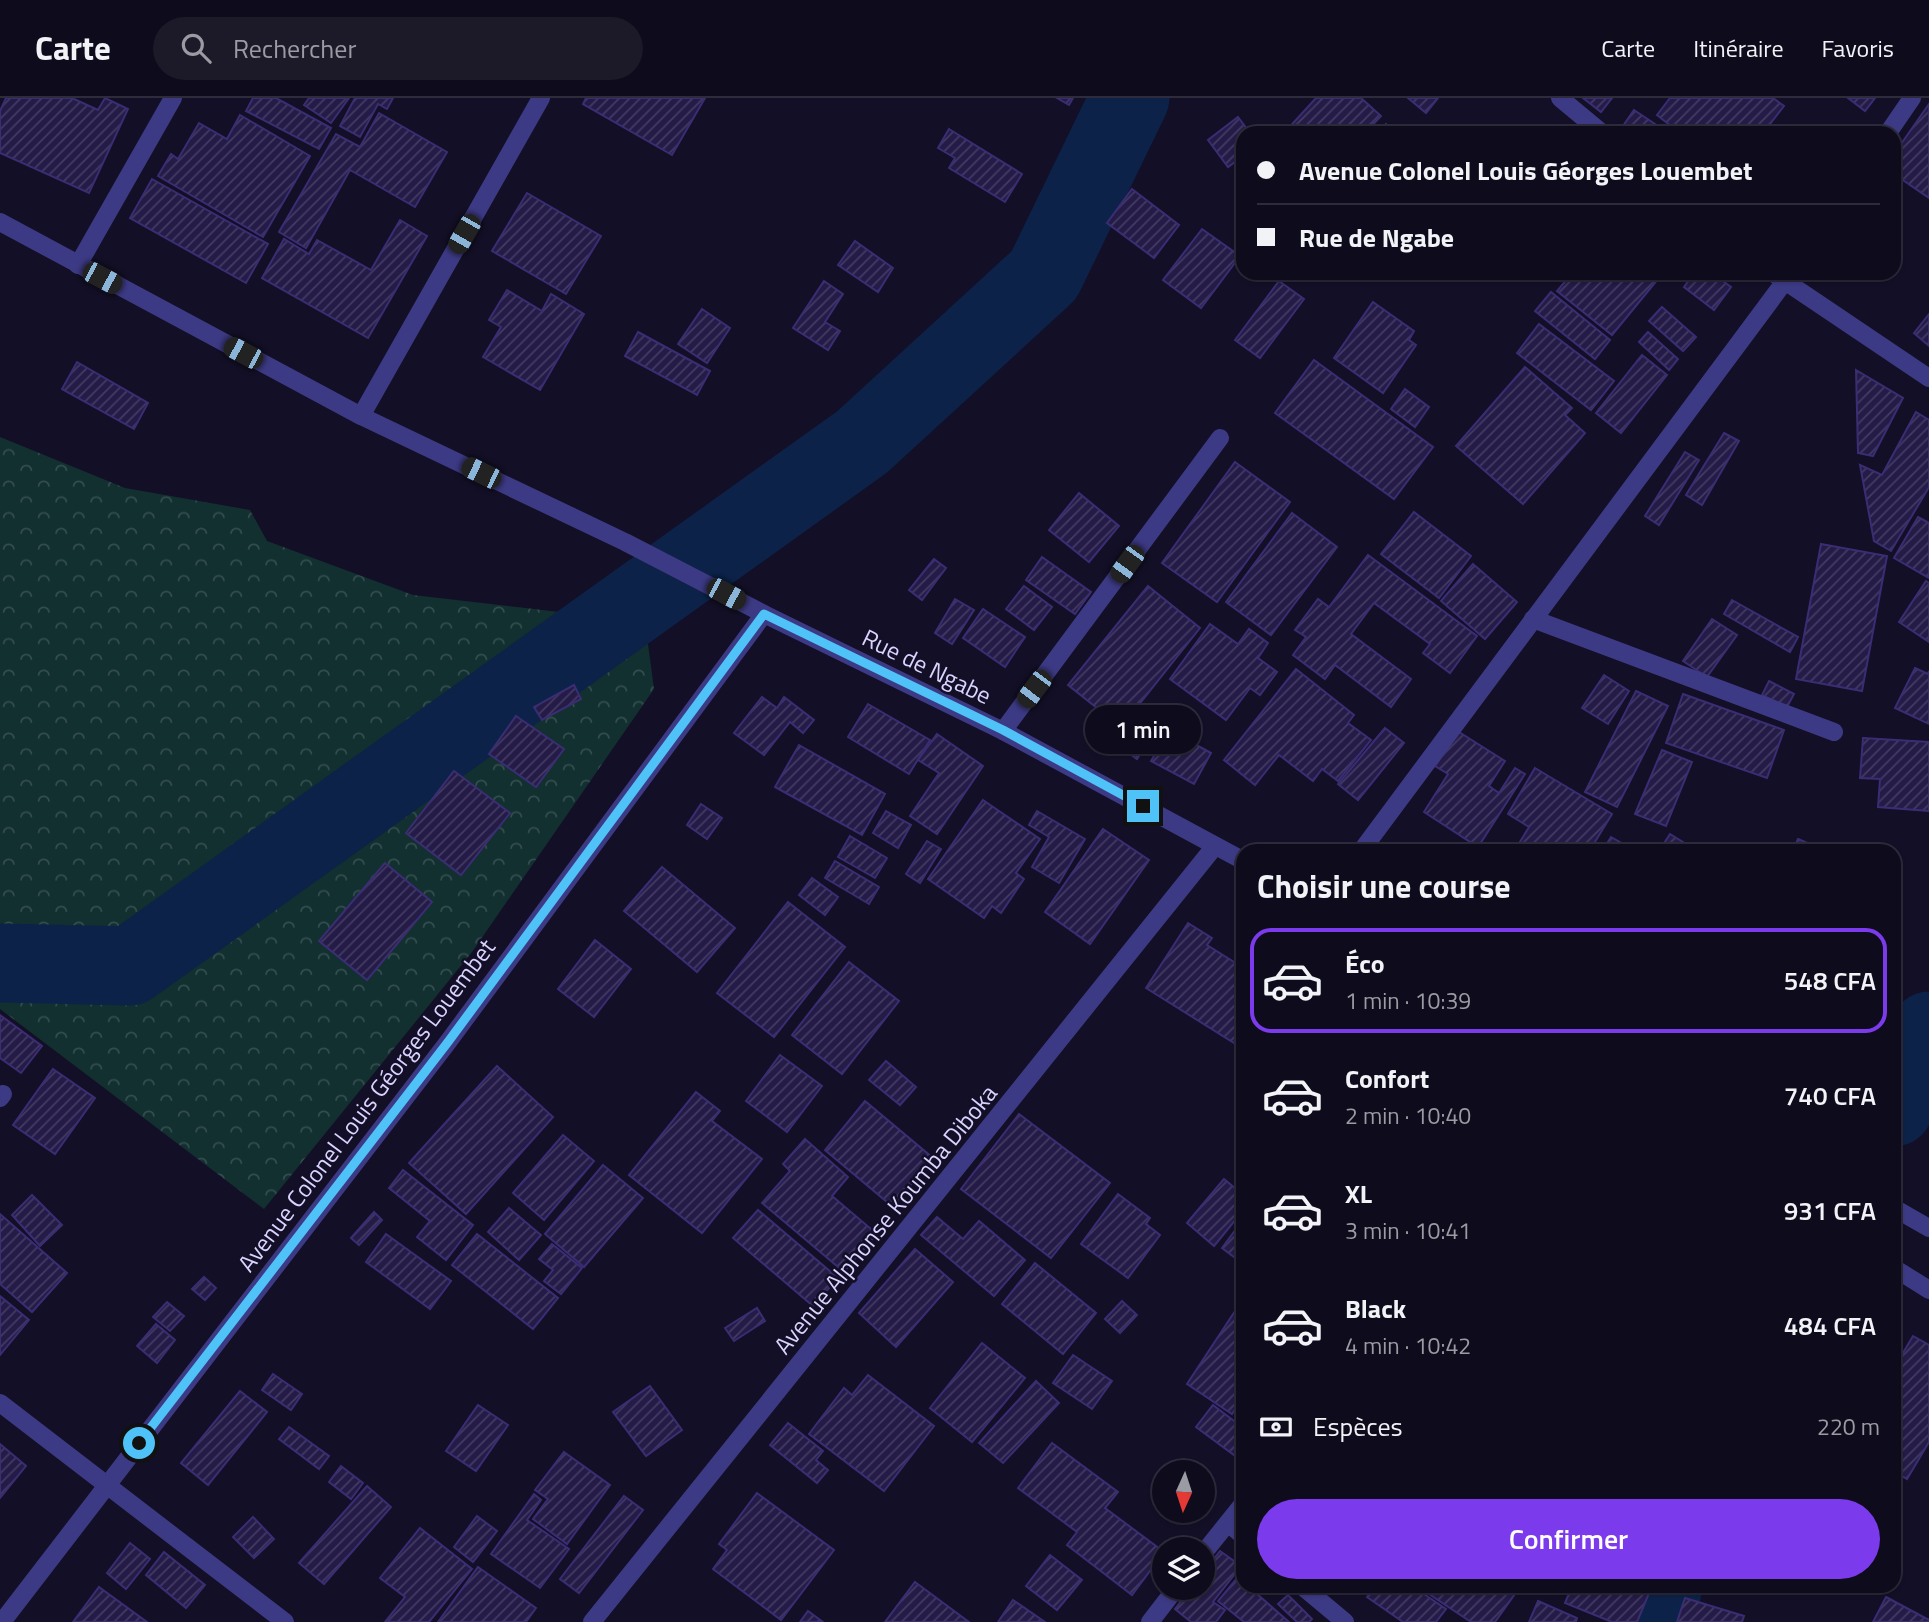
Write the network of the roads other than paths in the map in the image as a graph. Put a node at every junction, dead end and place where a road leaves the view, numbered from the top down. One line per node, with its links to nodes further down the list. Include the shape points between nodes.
1 (173, 98): 8 (street)
2 (541, 98): 12 (street)
3 (1560, 98): 5 (street)
4 (1912, 98): 6 (street)
5 (1594, 126)
6 (1893, 126)
7 (0, 222): 8 (street, Rue de Ngabe)
8 (78, 265): 12 (street, Rue de Ngabe)
9 (1780, 280): 15 (street)
10 (1789, 280): 11 (street)
11 (1929, 378)
12 (361, 416): 14 (street, Rue de Ngabe)
13 (1220, 438): 16 (street)
14 (764, 614): 16 (street, Rue de Ngabe); 26 (street, Avenue Colonel Louis Géorges Louembet, via 448,1042)
15 (1533, 619): 17 (street); 18 (street)
16 (1003, 730): 19 (street, Rue de Ngabe)
17 (1833, 732)
18 (1366, 844)
19 (1215, 846): 20 (street, Rue de Ngabe); 35 (street, Avenue Alphonse Koumba Diboka)
20 (1236, 857)
21 (1901, 1213): 22 (street)
22 (1929, 1228)
23 (1901, 1272): 24 (street)
24 (1929, 1290)
25 (0, 1403): 26 (street)
26 (106, 1485): 33 (street, Avenue Colonel Louis Géorges Louembet); 34 (street)
27 (1236, 1513): 28 (street)
28 (1228, 1523): 29 (street); 30 (street)
29 (1236, 1530)
30 (1215, 1539)
31 (1310, 1593): 37 (street)
32 (1167, 1600): 36 (street)
33 (2, 1622)
34 (285, 1622)
35 (592, 1622)
36 (1150, 1622)
37 (1345, 1622)

